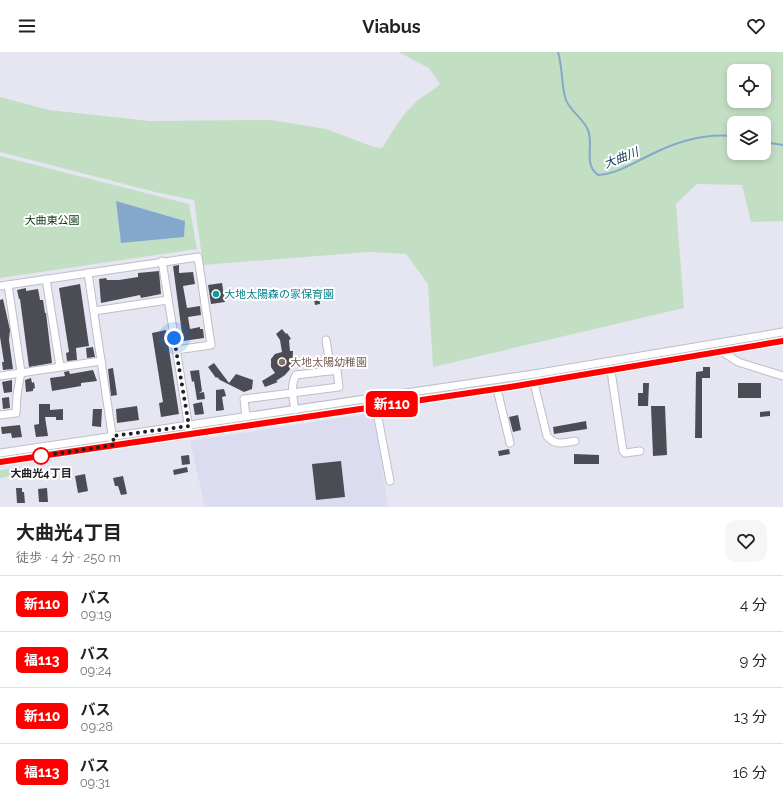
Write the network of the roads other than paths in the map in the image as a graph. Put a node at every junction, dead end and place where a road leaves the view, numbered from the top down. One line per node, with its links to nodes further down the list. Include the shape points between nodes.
1 (162, 261): 2 (street); 6 (street); 11 (street, via 198,257 211,344)
2 (88, 273): 3 (street); 7 (street)
3 (46, 279): 4 (street); 14 (street)
4 (8, 285): 5 (street); 17 (street)
5 (0, 286)
6 (168, 300): 7 (street); 11 (street)
7 (94, 311): 13 (street)
8 (783, 332): 24 (street, via 588,366)
9 (326, 340): 15 (street)
10 (783, 341): 12 (street)
11 (176, 350): 27 (street)
12 (723, 352): 16 (street); 19 (street, via 738,362)
13 (101, 361): 14 (street); 29 (street)
14 (60, 367): 17 (street)
15 (330, 371): 22 (street, via 296,375 292,382); 22 (street, via 336,370 339,387)
16 (611, 371): 20 (street); 33 (street, via 623,451)
17 (21, 372): 18 (street); 25 (street, via 16,413)
18 (0, 376)
19 (783, 376)
20 (534, 383): 21 (street); 30 (street, via 546,436 557,443)
21 (497, 389): 23 (street); 31 (street)
22 (293, 394): 24 (street); 26 (street, via 244,399)
23 (376, 407): 28 (street); 36 (street)
24 (295, 410): 26 (street)
25 (0, 415)
26 (246, 417): 27 (street)
27 (189, 426): 28 (street); 29 (street)
28 (190, 434): 32 (street)
29 (113, 436): 32 (street); 34 (street)
30 (574, 441)
31 (510, 443)
32 (114, 445): 35 (street)
33 (640, 451)
34 (0, 453)
35 (0, 462)
36 (390, 481)

